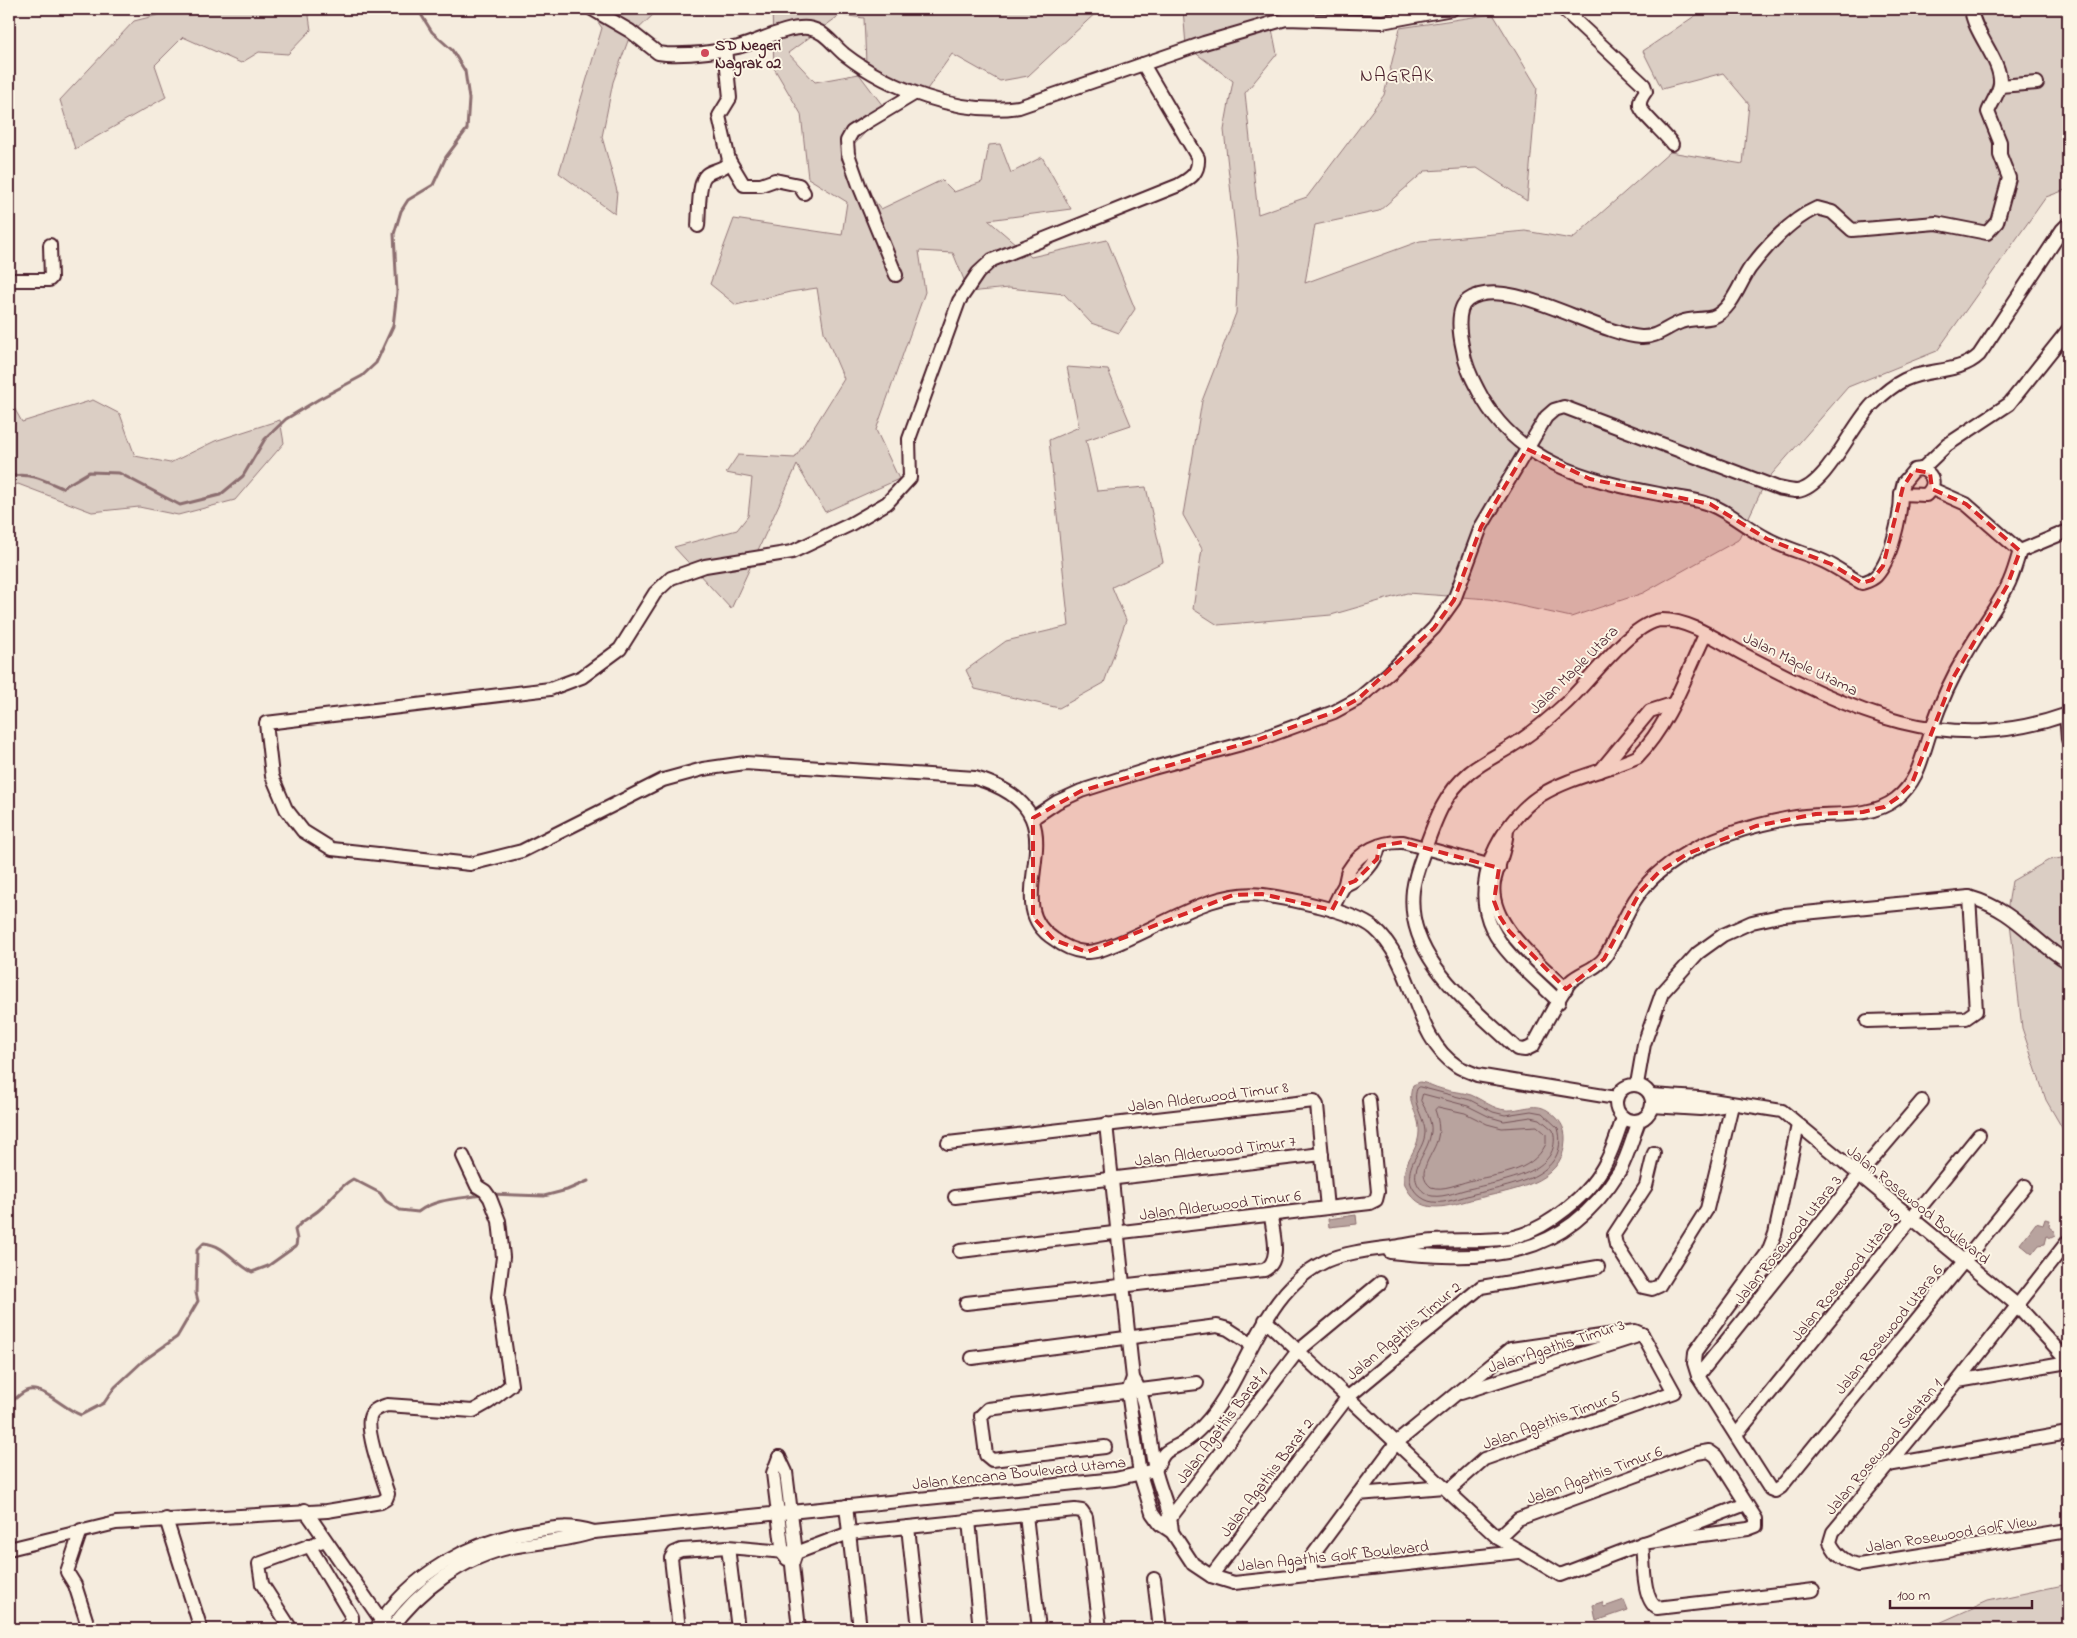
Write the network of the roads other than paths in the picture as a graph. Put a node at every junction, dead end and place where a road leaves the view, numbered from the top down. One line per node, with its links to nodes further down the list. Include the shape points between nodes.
1 (592, 9): 5 (street, via 630,31 658,53 676,55)
2 (1452, 9): 6 (street, via 1382,22 1286,19)
3 (1563, 9): 10 (street, via 1644,85 1646,91 1640,101 1642,110)
4 (1971, 9): 8 (street, via 1972,21 1994,62)
5 (725, 48): 9 (street, via 808,28 818,31 861,65); 11 (street, via 730,100 719,116)
6 (1143, 64): 9 (street, via 1006,109 969,106); 31 (street, via 1198,158 1199,168 1179,185 992,260 978,273 959,301 909,439 910,478 887,503 792,552 706,566 671,578 655,593 620,649 582,677 550,688 266,723 272,776 286,809 302,831 332,849 470,864 522,851 663,780 703,769 745,763 975,778 998,784 1017,797)
7 (2037, 83): 8 (street)
8 (2000, 86): 19 (street, via 1988,112 2000,142 2008,184 1996,222 1987,233 1936,224 1852,230 1832,212 1817,208 1798,218 1768,247 1719,314 1685,321 1644,337 1586,322 1529,298 1490,294 1468,300 1462,309 1460,331 1469,374 1497,422)
9 (914, 94): 16 (street, via 852,132 847,141 859,185)
10 (1672, 144)
11 (729, 160): 12 (street, via 744,185 775,180 799,185); 14 (street, via 703,180)
12 (804, 193)
13 (2068, 224): 19 (street, via 1973,361 1905,380 1872,404 1828,468 1811,485 1798,491 1778,488 1564,408 1546,416)
14 (698, 226)
15 (50, 245): 17 (street, via 49,280)
16 (896, 276)
17 (9, 280)
18 (2068, 330): 20 (street, via 2009,404 1947,445)
19 (1527, 450): 22 (street, via 1590,479 1710,504 1767,539 1831,564 1862,583 1872,580 1883,566 1894,534); 31 (street, via 1481,528 1454,600 1434,628 1358,699 1334,712 1260,739 1081,791)
20 (1922, 469): 21 (street, via 1930,473 1934,481); 22 (street, via 1914,470 1908,476)
21 (1932, 489): 22 (street, via 1926,495); 24 (street, via 1966,504)
22 (1901, 494)
23 (2068, 531): 24 (street)
24 (2020, 551): 28 (street, via 2008,586 1964,656)
25 (1705, 635): 26 (street); 28 (street, Jalan Maple Utama, via 1840,703); 32 (street, Jalan Maple Utara, via 1692,626 1663,620 1649,622 1635,631 1547,721 1469,773 1457,785 1438,811)
26 (1672, 704): 30 (street, via 1650,711); 30 (street, via 1646,748 1637,757)
27 (2067, 715): 28 (street, Jalan Maple Utama, via 2000,729); 29 (street)
28 (1931, 730): 37 (street, via 1912,783 1884,807 1863,812 1816,814 1756,826 1720,838 1659,872 1640,892 1626,914 1604,959)
29 (2068, 739)
30 (1600, 771): 33 (street, via 1558,786 1523,811 1498,840)
31 (1033, 818): 35 (street, via 1036,847 1031,901 1033,917 1042,931 1069,948 1087,952 1111,946 1189,910 1233,895 1262,894)
32 (1425, 848): 33 (street); 35 (street, via 1391,841 1368,849 1348,872); 38 (street, Jalan Maple Utara, via 1413,890 1413,913 1428,957 1441,975 1517,1049 1533,1046)
33 (1494, 866): 37 (street, via 1494,901 1500,917 1509,931); 38 (street, via 1484,876 1482,893 1489,925 1498,940)
34 (1970, 897): 36 (street, via 2005,911); 39 (street, via 1976,1011 1966,1018); 40 (street, via 1784,915 1752,922 1723,936 1698,953 1662,993 1644,1044)
35 (1332, 910): 41 (street, via 1354,916 1374,928 1387,943 1399,961 1429,1033 1440,1052 1457,1066 1478,1075)
36 (2068, 962)
37 (1566, 989): 38 (street)
38 (1559, 1002)
39 (1867, 1021)
40 (1637, 1084): 41 (street, via 1624,1088); 43 (street)
41 (1616, 1098): 46 (street, via 1616,1109)
42 (1369, 1100): 59 (street, Jalan Alderwood Timur 6, via 1378,1192 1376,1200)
43 (1652, 1100): 45 (street, Jalan Rosewood Boulevard, via 1699,1098); 47 (street, via 1648,1116)
44 (1922, 1101): 55 (street, Jalan Rosewood Utara 3)
45 (1732, 1105): 49 (street, Jalan Rosewood Boulevard, via 1782,1112); 52 (street, via 1708,1209 1659,1286 1652,1289 1643,1287 1616,1244 1614,1235 1646,1186)
46 (1623, 1118): 47 (street); 64 (street, via 1607,1161 1593,1182 1558,1216 1533,1230 1489,1240 1434,1241)
47 (1639, 1121): 64 (street, via 1621,1168 1605,1191 1566,1228 1539,1244 1490,1256 1434,1256)
48 (1106, 1124): 51 (street, Jalan Alderwood Timur 8); 53 (street, Jalan Alderwood Timur 8, via 1314,1101); 56 (street)
49 (1798, 1125): 55 (street, Jalan Rosewood Boulevard); 79 (street, via 1775,1234 1768,1252 1695,1352)
50 (1979, 1135): 61 (street, Jalan Rosewood Utara 5)
51 (948, 1143)
52 (1654, 1153)
53 (1322, 1154): 56 (street, Jalan Alderwood Timur 7); 59 (street)
54 (463, 1156): 96 (street, via 477,1186 488,1195 498,1218 503,1257 498,1297 510,1385 473,1411 387,1405 377,1409 371,1415 369,1428 388,1494 386,1499 327,1511)
55 (1859, 1176): 61 (street, Jalan Rosewood Boulevard); 79 (street, Jalan Rosewood Utara 3)
56 (1112, 1179): 58 (street, Jalan Alderwood Timur 7); 62 (street)
57 (2025, 1186): 66 (street, Jalan Rosewood Utara 6)
58 (954, 1197)
59 (1327, 1208): 60 (street, Jalan Alderwood Timur 6)
60 (1270, 1215): 62 (street, Jalan Alderwood Timur 6); 69 (street, via 1276,1260 1264,1270)
61 (1911, 1219): 66 (street, Jalan Rosewood Boulevard); 86 (street, Jalan Rosewood Utara 5)
62 (1118, 1233): 65 (street, Jalan Alderwood Timur 6); 69 (street)
63 (2068, 1241): 71 (street)
64 (1371, 1249): 72 (street, via 1340,1256 1307,1272)
65 (960, 1251)
66 (1964, 1261): 71 (street, Jalan Rosewood Boulevard); 86 (street, Jalan Rosewood Utara 6, via 1781,1487 1775,1491 1770,1489)
67 (1598, 1267): 84 (street, Jalan Agathis Timur 2, via 1481,1287)
68 (1380, 1283): 76 (street, Jalan Agathis Barat 1)
69 (1123, 1286): 70 (street); 74 (street)
70 (966, 1304)
71 (2017, 1304): 78 (street, Jalan Rosewood Boulevard); 80 (street, Jalan Rosewood Selatan 1)
72 (1265, 1320): 75 (street); 76 (street)
73 (1642, 1334): 83 (street, Jalan Agathis Timur 3); 83 (street, Jalan Agathis Timur 3, via 1635,1331 1511,1349); 92 (street, Jalan Agathis Timur 5, via 1674,1392 1484,1459)
74 (1129, 1338): 75 (street, via 1217,1326); 77 (street); 82 (street)
75 (1251, 1344): 90 (street, via 1226,1396 1208,1421 1187,1440 1164,1454)
76 (1297, 1352): 84 (street); 101 (street, Jalan Agathis Barat 1)
77 (972, 1358)
78 (2068, 1361): 80 (street, Jalan Rosewood Selatan 1)
79 (1698, 1376): 86 (street)
80 (1958, 1381): 89 (street, Jalan Rosewood Selatan 1)
81 (1198, 1383): 82 (street)
82 (1134, 1391): 88 (street, via 988,1409 981,1416 986,1455 992,1460); 90 (street); 91 (street)
83 (1455, 1395): 87 (street, Jalan Agathis Timur 3)
84 (1347, 1398): 87 (street); 116 (street, Jalan Agathis Barat 2)
85 (2068, 1433): 89 (street)
86 (1736, 1435)
87 (1396, 1443): 92 (street); 93 (street, Jalan Agathis Timur 3)
88 (1105, 1447)
89 (1888, 1464): 105 (street, Jalan Rosewood Selatan 1)
90 (1156, 1470): 91 (street, Jalan Kencana Boulevard Utama); 101 (street)
91 (1140, 1474): 95 (street, Jalan Kencana Boulevard Utama); 101 (street, via 1152,1513)
92 (1446, 1490): 93 (street); 107 (street)
93 (1358, 1494): 115 (street, Jalan Agathis Timur 3, via 1310,1558)
94 (1746, 1504): 107 (street, Jalan Agathis Timur 6, via 1716,1456 1709,1451 1518,1519); 109 (street); 109 (street, via 1756,1519 1756,1526)
95 (846, 1506): 97 (street, Jalan Kencana Boulevard Utama); 106 (street)
96 (305, 1510): 99 (street); 108 (street)
97 (784, 1513): 114 (street); 119 (street, Jalan Kencana Boulevard Utama, via 594,1532 510,1548 483,1556 435,1584)
98 (1026, 1515): 100 (street); 130 (street); 131 (street, via 1075,1510 1082,1511 1086,1517)
99 (166, 1519): 103 (street); 121 (street)
100 (969, 1521): 102 (street); 129 (street)
101 (1166, 1521): 116 (street, Jalan Agathis Golf Boulevard, via 1193,1564)
102 (908, 1527): 106 (street); 128 (street)
103 (81, 1530): 112 (street); 120 (street, via 66,1572 76,1585)
104 (2068, 1531): 105 (street, Jalan Rosewood Golf View, via 1860,1565 1850,1564 1834,1551 1830,1542)
105 (1833, 1532)
106 (849, 1533): 114 (street); 127 (street)
107 (1498, 1538): 113 (street)
108 (325, 1540): 110 (street); 119 (street)
109 (1642, 1543): 113 (street, via 1560,1574); 118 (street, via 1647,1595 1657,1608)
110 (309, 1545): 122 (street, via 259,1564 262,1584); 123 (street, via 352,1617 352,1622)
111 (728, 1548): 114 (street); 124 (street, via 681,1550 670,1558); 125 (street)
112 (9, 1549)
113 (1518, 1552): 115 (street, Jalan Agathis Golf Boulevard)
114 (790, 1557): 126 (street)
115 (1312, 1575): 116 (street, Jalan Agathis Golf Boulevard, via 1234,1583)
116 (1211, 1576)
117 (1154, 1579): 132 (street)
118 (1813, 1590)
119 (385, 1627)
120 (89, 1629)
121 (201, 1629)
122 (291, 1629)
123 (344, 1629)
124 (678, 1629)
125 (738, 1629)
126 (799, 1629)
127 (860, 1629)
128 (919, 1629)
129 (980, 1629)
130 (1040, 1629)
131 (1100, 1629)
132 (1160, 1629)

